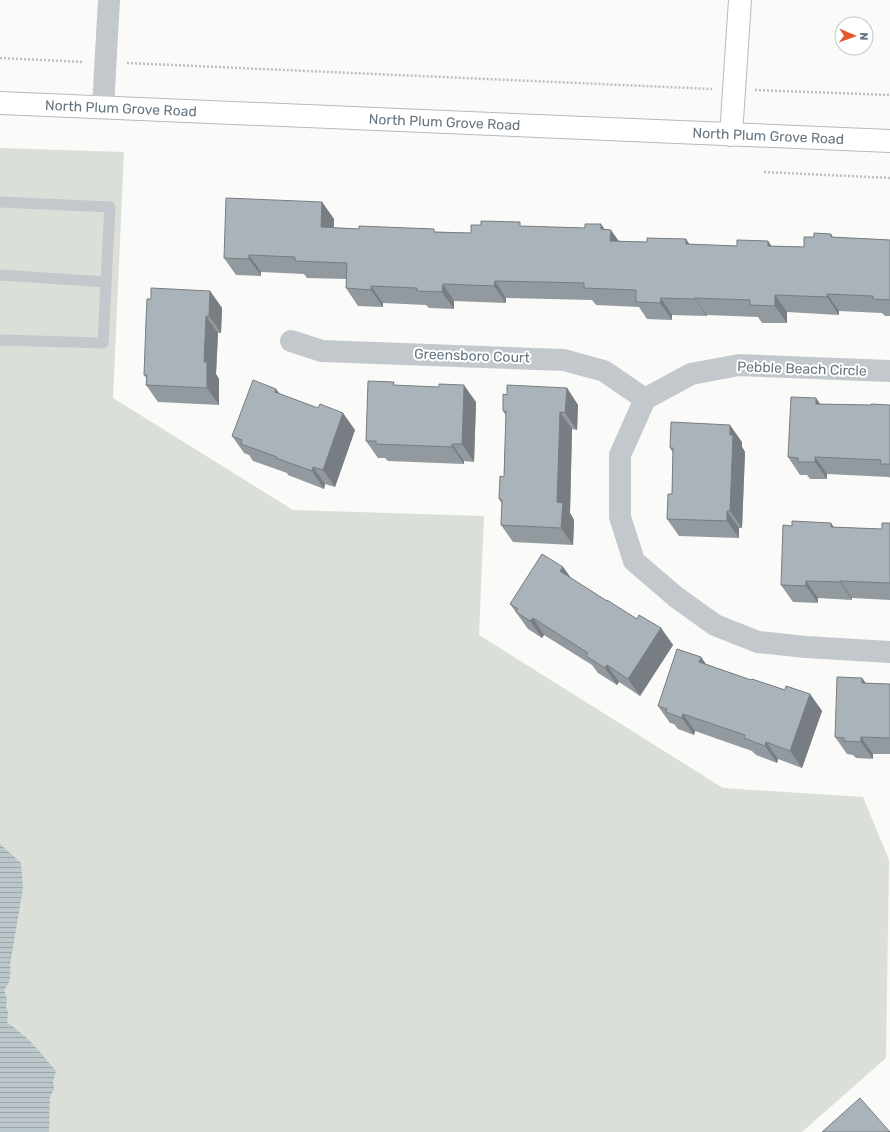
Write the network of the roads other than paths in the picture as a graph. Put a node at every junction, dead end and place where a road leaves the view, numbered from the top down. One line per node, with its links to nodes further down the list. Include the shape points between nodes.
1 (109, 0): 4 (street)
2 (740, 0): 5 (street)
3 (0, 103): 4 (street, North Plum Grove Road)
4 (103, 107): 5 (street, North Plum Grove Road)
5 (731, 135): 6 (street, North Plum Grove Road)
6 (890, 142)
7 (0, 202): 9 (lane, via 110,207)
8 (0, 275): 9 (lane)
9 (106, 282): 10 (lane, via 103,343)
10 (0, 340)
11 (291, 341): 13 (street, Greensboro Court, via 322,351 564,360 604,371)
12 (890, 371): 13 (street, Pebble Beach Circle, via 739,365 691,374)
13 (645, 399): 14 (street, via 620,455 620,517 634,561 676,597 715,625 758,642)
14 (890, 652)

